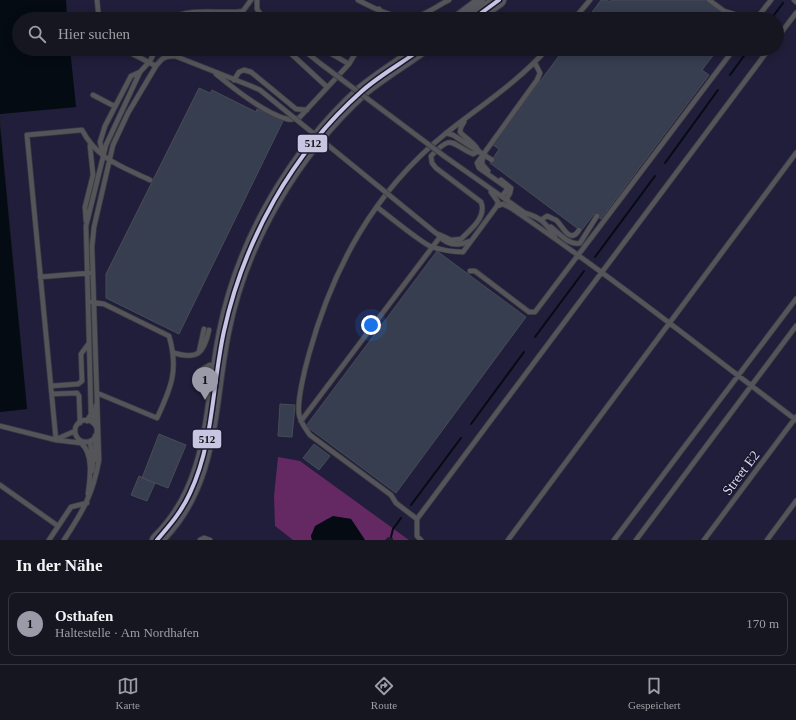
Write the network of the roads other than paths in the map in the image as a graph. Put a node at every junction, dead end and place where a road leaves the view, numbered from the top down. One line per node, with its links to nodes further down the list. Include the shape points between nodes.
1 (97, 0): 12 (lane)
2 (251, 0): 13 (lane, via 243,10)
3 (256, 0): 14 (lane)
4 (358, 0): 11 (lane)
5 (449, 0): 17 (lane)
6 (484, 0): 18 (main road)
7 (500, 0): 19 (main road)
8 (590, 0): 20 (lane)
9 (709, 0): 21 (lane)
10 (771, 0): 22 (lane)
11 (379, 9): 15 (lane); 16 (lane)
12 (98, 12)
13 (227, 12)
14 (259, 12)
15 (378, 12)
16 (388, 12)
17 (426, 12)
18 (468, 12)
19 (483, 12)
20 (580, 12)
21 (727, 12)
22 (762, 12)
23 (796, 13): 24 (lane)
24 (784, 29)
25 (139, 56): 35 (lane)
26 (152, 56): 35 (lane)
27 (294, 56): 42 (lane)
28 (311, 56): 55 (lane, bridge)
29 (336, 56): 37 (lane)
30 (354, 56): 37 (lane)
31 (411, 56): 84 (main road, via 358,95 338,114 294,170 255,240 238,280 224,330)
32 (541, 56): 36 (lane)
33 (729, 56): 68 (lane)
34 (764, 56): 72 (lane)
35 (150, 61): 38 (lane); 40 (lane)
36 (535, 63): 46 (lane); 49 (lane, via 540,73 537,80)
37 (349, 64): 42 (lane)
38 (156, 66): 39 (lane, via 161,59 175,56); 53 (lane, via 128,113 113,145)
39 (212, 71): 41 (lane); 45 (lane, via 237,91 288,120 299,118)
40 (140, 72): 44 (lane, via 131,76); 51 (lane)
41 (234, 80): 45 (lane, via 239,72 251,72 296,109); 64 (lane, bridge, via 260,90)
42 (328, 87): 45 (lane)
43 (94, 95): 44 (lane)
44 (114, 106): 51 (lane, via 101,136)
45 (307, 110)
46 (467, 118): 47 (lane); 49 (lane, via 460,132 475,143)
47 (446, 133): 49 (lane); 58 (lane, via 398,179)
48 (90, 146): 51 (lane); 62 (lane, via 93,175 85,207); 73 (lane, via 82,130 27,135)
49 (481, 152): 52 (lane); 56 (lane, via 485,169 511,188 510,193); 64 (lane, via 473,154 458,144 449,142 441,145 430,156 436,168 481,202 484,209 482,215 461,239 451,240)
50 (796, 153): 77 (lane)
51 (103, 156): 53 (lane); 62 (lane)
52 (492, 160)
53 (109, 161): 54 (lane); 71 (lane, via 94,227)
54 (150, 180)
55 (488, 187): 56 (lane); 57 (lane, via 495,196)
56 (504, 198): 60 (lane, via 525,213)
57 (498, 206): 65 (lane, via 503,204 511,208); 66 (lane)
58 (377, 207): 67 (lane); 94 (lane, via 348,250 320,316 303,380 299,413)
59 (597, 216): 61 (lane, via 580,243 575,244)
60 (541, 220): 61 (lane); 63 (lane, via 547,216 556,220 565,233 571,236)
61 (548, 224): 65 (lane)
62 (86, 226): 70 (lane)
63 (579, 230)
64 (438, 235): 66 (lane, via 444,241 460,245); 67 (lane, via 438,242)
65 (556, 239): 68 (lane)
66 (472, 240): 67 (lane, via 463,252)
67 (431, 247): 94 (lane)
68 (579, 255): 69 (lane, via 535,312 529,312 475,271); 72 (lane)
69 (470, 270)
70 (87, 273): 71 (lane); 73 (lane); 75 (lane)
71 (92, 273): 76 (lane)
72 (602, 274): 77 (lane); 108 (lane)
73 (40, 277): 88 (lane)
74 (796, 299): 86 (lane)
75 (88, 302): 76 (lane); 81 (lane)
76 (94, 302): 82 (lane, via 104,304 169,336); 89 (lane)
77 (669, 323): 86 (lane); 116 (lane)
78 (796, 326): 87 (lane)
79 (204, 329): 83 (lane)
80 (209, 330): 83 (lane, via 204,347)
81 (89, 343): 88 (lane, via 81,354 82,380 78,384); 93 (lane, via 91,414)
82 (174, 353): 83 (lane, via 185,357); 89 (lane, via 172,385 157,418)
83 (198, 354)
84 (218, 367): 85 (lane, via 210,365); 112 (main road, via 206,449 198,478 185,505)
85 (199, 371)
86 (739, 376): 87 (lane); 117 (lane)
87 (751, 385): 92 (lane); 118 (lane)
88 (51, 386): 90 (lane)
89 (97, 393): 91 (lane)
90 (52, 394): 95 (lane, via 77,393); 101 (lane)
91 (97, 399): 96 (lane); 103 (lane)
92 (796, 419): 119 (lane, Street E2)
93 (87, 421): 95 (lane); 96 (lane)
94 (301, 421): 108 (lane, via 310,435 391,495 396,503)
95 (80, 422): 98 (lane)
96 (93, 424): 99 (lane)
97 (0, 426): 101 (lane)
98 (75, 431): 100 (lane); 101 (lane)
99 (95, 436): 102 (lane); 103 (lane)
100 (78, 438): 101 (lane); 102 (lane, via 83,442)
101 (56, 440): 104 (lane, via 81,443 85,447)
102 (90, 441): 104 (lane, via 93,464)
103 (97, 472): 107 (lane)
104 (90, 477): 107 (lane)
105 (0, 485): 109 (lane)
106 (796, 501): 120 (lane)
107 (87, 503): 109 (lane, via 71,507); 111 (lane)
108 (417, 519): 115 (lane, via 416,536)
109 (58, 526): 110 (lane)
110 (49, 540)
111 (64, 540)
112 (157, 540)
113 (200, 540): 114 (lane)
114 (210, 540)
115 (421, 540)
116 (508, 540)
117 (614, 540)
118 (636, 540)
119 (704, 540)
120 (767, 540)

